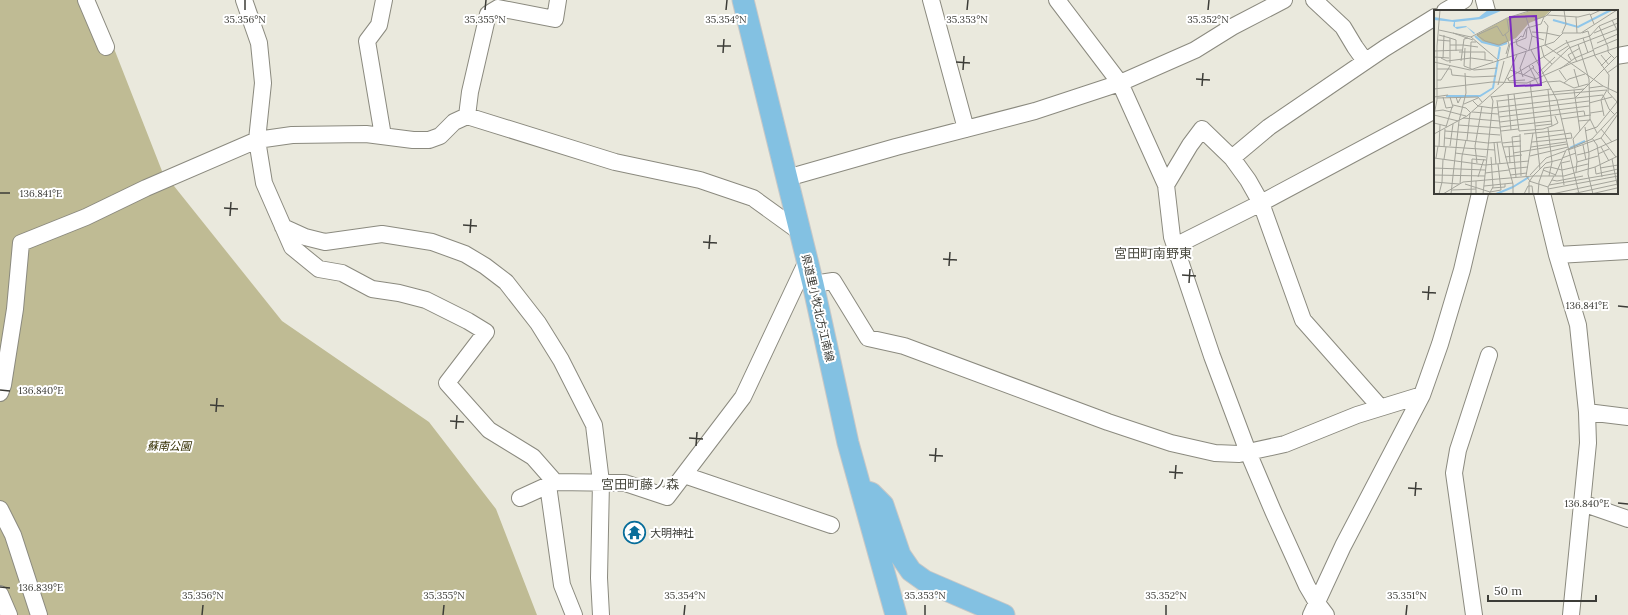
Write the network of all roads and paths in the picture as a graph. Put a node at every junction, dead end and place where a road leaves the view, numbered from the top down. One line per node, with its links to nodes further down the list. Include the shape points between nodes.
1 (86, 0): 15 (street)
2 (244, 0): 24 (street, via 259,43 261,63 262,83)
3 (384, 0): 23 (street, via 379,25 367,41)
4 (558, 0): 21 (street, via 555,19 498,8 488,14)
5 (743, 0): 26 (main road, 県道里小牧北方江南線)
6 (931, 0): 22 (street)
7 (1057, 0): 19 (street)
8 (1284, 0): 19 (street, via 1195,50)
9 (1314, 0): 18 (street, via 1343,27)
10 (1464, 0): 12 (street)
11 (1484, 0): 13 (street)
12 (1447, 10)
13 (1487, 10)
14 (1434, 18): 18 (street)
15 (106, 47)
16 (1628, 54): 17 (street)
17 (1618, 56)
18 (1365, 62): 25 (street, via 1269,127)
19 (1120, 83): 22 (street, via 1035,111); 27 (street)
20 (1434, 111): 30 (street)
21 (467, 116): 23 (street, via 454,122 440,136 429,140); 32 (street, via 615,162 700,180 753,198)
22 (966, 129): 26 (street)
23 (383, 136): 24 (street, via 292,135)
24 (257, 140): 31 (street, via 264,183); 39 (street, via 86,217 21,242 15,309)
25 (1232, 158): 27 (street, via 1202,129); 30 (street)
26 (787, 178): 32 (main road, 県道里小牧北方江南線)
27 (1166, 185): 33 (street)
28 (1480, 194): 40 (street, via 1460,277)
29 (1542, 194): 35 (street)
30 (1261, 203): 33 (street); 41 (street, via 1303,320)
31 (283, 227): 46 (street, via 305,237 325,242 382,234 432,242 465,254 506,282 538,323 561,360 594,425); 47 (street, via 292,247 319,269 342,273 372,289 426,300 468,320 486,332 447,383 489,430 533,457)
32 (800, 232): 36 (main road, 県道里小牧北方江南線)
33 (1175, 246): 44 (street)
34 (1628, 251): 35 (street)
35 (1557, 255): 42 (street, via 1578,325)
36 (807, 261): 37 (main road, 県道里小牧北方江南線); 45 (street, via 743,397)
37 (813, 284): 44 (street, via 833,281 868,338 904,346 1171,443 1215,453); 48 (main road, 県道里小牧北方江南線)
38 (1489, 355): 62 (street, via 1458,450 1454,473)
39 (0, 393)
40 (1422, 396): 41 (street); 55 (street, via 1343,546)
41 (1380, 407): 44 (street, via 1285,444)
42 (1587, 412): 43 (street); 50 (street, via 1588,443)
43 (1628, 417)
44 (1248, 452): 55 (street)
45 (684, 475): 46 (street, via 667,497 625,483); 53 (street)
46 (601, 482): 47 (street); 59 (street)
47 (552, 483): 49 (street); 58 (street, via 562,585)
48 (861, 490): 60 (main road, 県道里小牧北方江南線); 61 (main road, via 871,494 883,505 900,555 911,571 925,580)
49 (520, 498)
50 (1582, 503): 52 (street); 63 (street)
51 (0, 509): 57 (street, via 12,535)
52 (1628, 519)
53 (831, 525)
54 (0, 594): 56 (street)
55 (1318, 611)
56 (9, 615)
57 (39, 615)
58 (574, 615)
59 (601, 615)
60 (896, 615)
61 (1004, 615)
62 (1474, 615)
63 (1571, 615)

